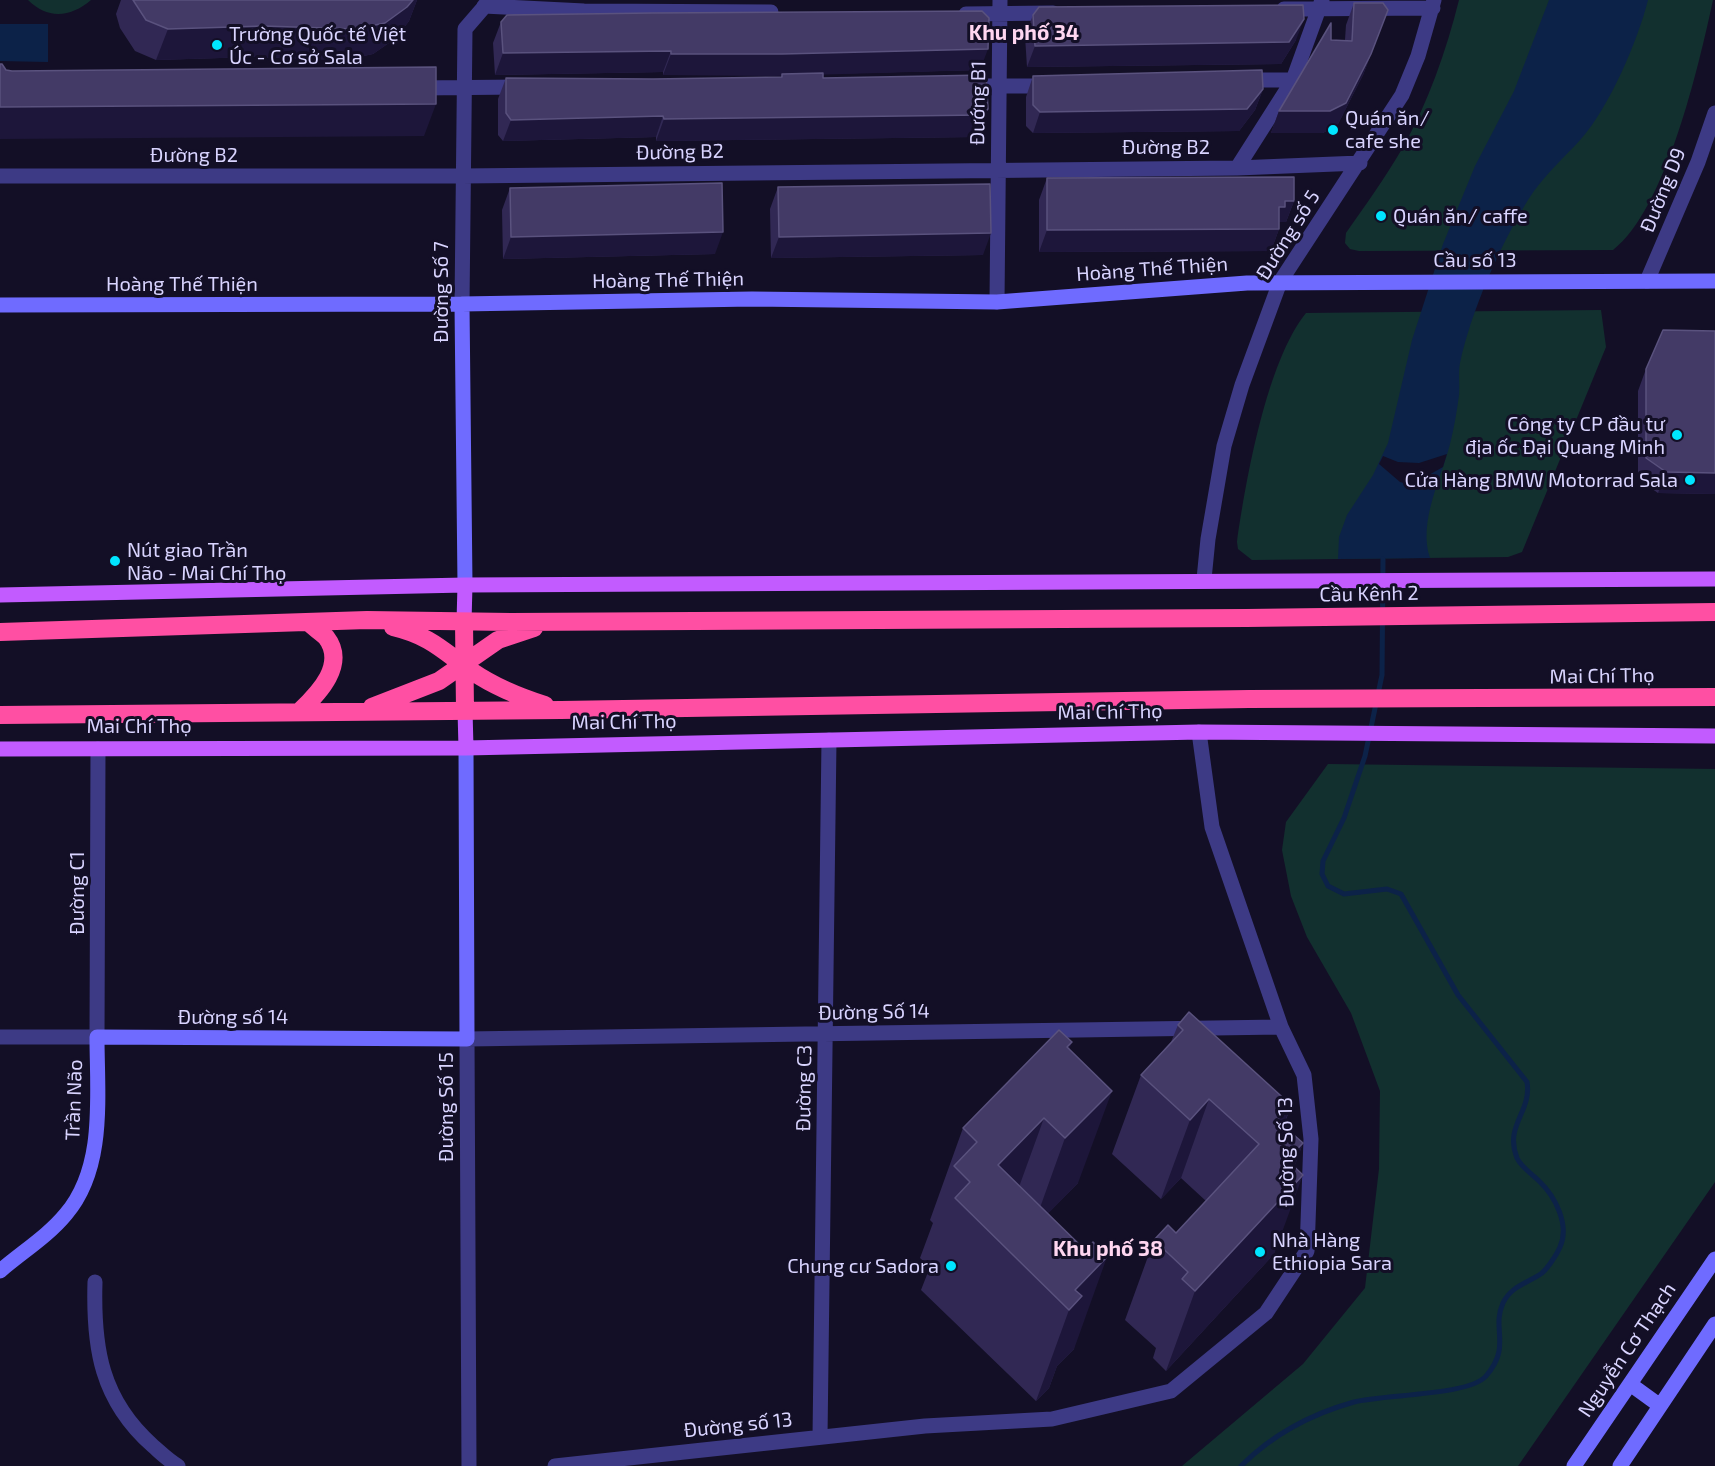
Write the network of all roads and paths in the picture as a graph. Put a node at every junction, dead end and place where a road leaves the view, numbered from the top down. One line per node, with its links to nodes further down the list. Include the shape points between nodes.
1 (487, 3): 4 (street); 14 (street, Đường Số 7, via 465,29)
2 (1321, 4): 3 (street); 6 (street); 11 (street)
3 (1433, 4): 19 (street, Đường số 5, via 1402,95)
4 (580, 5): 7 (street)
5 (1000, 7): 8 (street); 9 (street); 17 (street, Đướng B1)
6 (1273, 9)
7 (786, 12)
8 (1071, 13)
9 (952, 14)
10 (1227, 80): 11 (street)
11 (1293, 80): 20 (street)
12 (1068, 85): 17 (street)
13 (953, 86): 17 (street)
14 (462, 87): 15 (street); 16 (street); 23 (street, Đường Số 7)
15 (534, 87)
16 (403, 88)
17 (1000, 88): 21 (street, Đướng B1)
18 (1715, 113): 25 (street, Đường D9)
19 (1360, 163): 20 (street, Đường B2); 26 (street, Đường số 5)
20 (1238, 168): 21 (street, Đường B2)
21 (998, 170): 23 (street, Đường B2); 28 (street, Đướng B1)
22 (0, 176): 23 (street, Đường B2)
23 (462, 176): 29 (street, Đường Số 7)
24 (1715, 280): 25 (street)
25 (1647, 281): 27 (street, Cầu số 13)
26 (1280, 282): 27 (street, Hoàng Thế Thiện); 28 (street, Hoàng Thế Thiện); 31 (street, Đường số 5, via 1224,446)
27 (1335, 282)
28 (997, 302): 29 (street, Hoàng Thế Thiện, via 752,299)
29 (462, 304): 30 (street, Hoàng Thế Thiện); 33 (street, Đường Số 7)
30 (0, 305)
31 (1204, 579): 32 (main road, Cầu Kênh 2); 33 (main road)
32 (1715, 579)
33 (465, 585): 34 (main road); 39 (main road)
34 (0, 595)
35 (1715, 612): 36 (highway, Cầu Kênh 2)
36 (562, 620): 39 (highway); 41 (highway, via 498,640)
37 (367, 621): 38 (highway); 39 (highway); 41 (highway, via 420,635 448,650)
38 (308, 622): 40 (highway); 45 (highway, via 326,638 332,653 331,673 320,692)
39 (464, 622): 41 (highway)
40 (0, 632)
41 (465, 665): 43 (highway); 44 (highway, via 498,687); 46 (highway, via 439,681)
42 (1715, 697): 44 (highway, Mai Chí Thọ, via 1249,699)
43 (465, 710): 44 (highway, Mai Chí Thọ); 46 (highway, Mai Chí Thọ); 51 (main road)
44 (561, 710)
45 (300, 711): 46 (highway, Mai Chí Thọ); 47 (highway, Mai Chí Thọ)
46 (359, 712)
47 (0, 715)
48 (1199, 732): 49 (main road, Mai Chí Thọ); 50 (main road, Mai Chí Thọ); 54 (street, Đường Số 13, via 1212,827)
49 (1715, 736)
50 (829, 740): 51 (main road, Mai Chí Thọ); 55 (street, Đường C3)
51 (466, 748): 53 (main road, Mai Chí Thọ); 58 (street, Đường Số 15)
52 (0, 749): 53 (main road, Mai Chí Thọ)
53 (98, 749): 57 (street, Đường C1)
54 (1281, 1027): 55 (street, Đường Số 14); 65 (street, Đường Số 13, via 1305,1075 1311,1139 1307,1251 1266,1313 1171,1391 1052,1419)
55 (825, 1034): 58 (street, Đường Số 14); 66 (street, Đường C3)
56 (0, 1037): 57 (street, Đường số 14)
57 (97, 1037): 58 (street, Đường số 14); 60 (street, Trần Não, via 96,1143 79,1196 51,1230)
58 (467, 1039): 68 (street, Đường Số 15)
59 (1715, 1259): 63 (street, Nguyễn Cơ Thạch)
60 (0, 1271)
61 (95, 1282): 67 (street, via 94,1324 99,1361 113,1399 139,1433)
62 (1715, 1324): 64 (street)
63 (1630, 1384): 64 (street); 70 (street, Nguyễn Cơ Thạch)
64 (1659, 1405): 71 (street)
65 (925, 1426): 66 (street, Đường số 13)
66 (820, 1437): 69 (street, Đường số 13)
67 (178, 1466)
68 (469, 1466)
69 (555, 1466)
70 (1574, 1466)
71 (1620, 1466)

